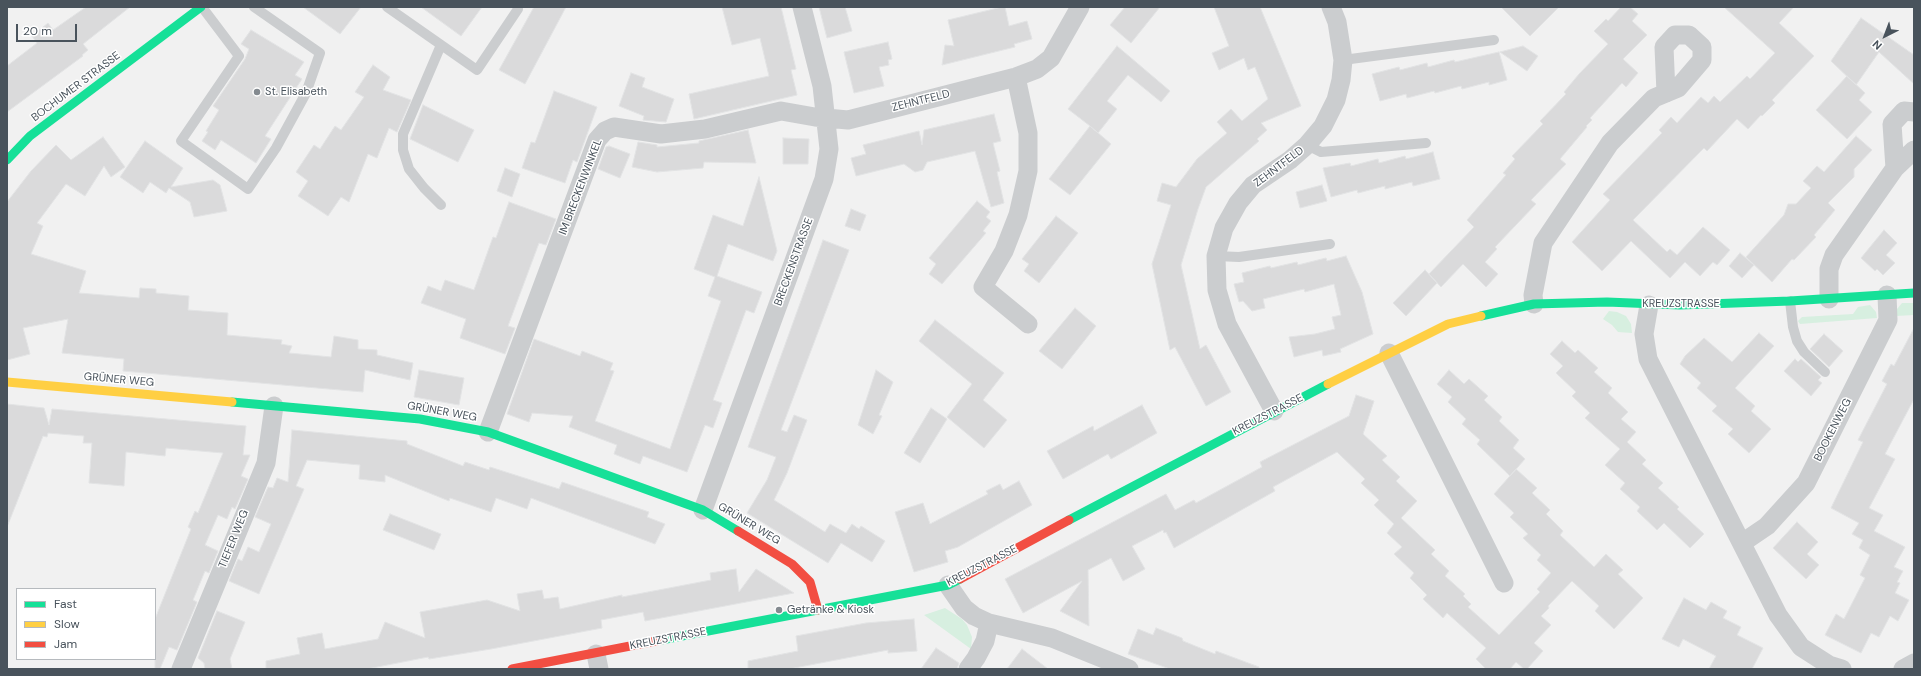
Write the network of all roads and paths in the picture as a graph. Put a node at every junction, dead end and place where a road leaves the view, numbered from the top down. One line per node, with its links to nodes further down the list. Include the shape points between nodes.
1 (202, 7): 2 (lane, via 239,56 181,141 248,189 276,148 306,93 320,53); 18 (street, BOCHUMER STRASSE, via 30,136)
2 (254, 7)
3 (387, 7): 9 (lane)
4 (802, 7): 14 (street, BRECKENSTRASSE, via 822,86)
5 (1080, 7): 11 (street, ZEHNTFELD, via 1051,58 1037,69)
6 (1331, 7): 10 (street, ZEHNTFELD, via 1337,22)
7 (518, 9): 9 (lane, via 476,70)
8 (1494, 40): 10 (lane)
9 (441, 45): 20 (lane, via 403,134 403,150 409,169)
10 (1343, 60): 16 (street, ZEHNTFELD, via 1336,100 1323,126)
11 (1016, 77): 14 (street, ZEHNTFELD, via 848,120); 29 (street, via 1028,133 1028,171 1018,215 1004,251 983,287)
12 (1666, 93): 27 (street, via 1654,98 1610,143 1543,243 1533,295)
13 (1914, 112): 19 (street, via 1904,110 1892,124)
14 (826, 118): 35 (street, IM BRECKENWINKEL, via 781,111 705,129 661,134 614,127 601,135); 36 (street, BRECKENSTRASSE, via 829,149 824,179)
15 (1426, 143): 16 (lane, via 1321,152)
16 (1307, 145): 22 (street, ZEHNTFELD, via 1290,160 1252,185 1224,228)
17 (1914, 150): 19 (street)
18 (7, 160)
19 (1894, 168): 25 (street, via 1834,255 1829,269)
20 (441, 205)
21 (1330, 244): 22 (lane, via 1239,257)
22 (1216, 256): 34 (street, ZEHNTFELD, via 1217,290 1227,324)
23 (1914, 293): 24 (street, KREUZSTRASSE)
24 (1887, 295): 25 (street, KREUZSTRASSE); 37 (street, BOOKENWEG, via 1888,320 1806,483 1767,526)
25 (1829, 298): 26 (street, KREUZSTRASSE)
26 (1790, 301): 28 (street, KREUZSTRASSE); 31 (lane, via 1797,341 1804,352)
27 (1534, 304): 28 (street, KREUZSTRASSE, via 1607,302); 30 (street, KREUZSTRASSE, via 1448,324)
28 (1649, 306): 37 (street, via 1644,334 1648,359)
29 (1028, 324)
30 (1389, 353): 34 (street, KREUZSTRASSE); 38 (street)
31 (1825, 372)
32 (7, 382): 33 (street, GRÜNER WEG)
33 (274, 406): 35 (street, GRÜNER WEG, via 420,419); 44 (street, TIEFER WEG, via 266,463)
34 (1274, 411): 39 (street, KREUZSTRASSE)
35 (488, 432): 36 (street, GRÜNER WEG)
36 (703, 510): 40 (street, GRÜNER WEG, via 792,564 810,582)
37 (1742, 543): 48 (street, via 1778,615 1801,647 1829,665)
38 (1504, 583)
39 (948, 585): 40 (street, KREUZSTRASSE); 41 (street, via 964,608)
40 (818, 610): 42 (street, KREUZSTRASSE)
41 (990, 623): 46 (street, via 985,641); 47 (street, via 1052,638)
42 (597, 661): 45 (street, KREUZSTRASSE)
43 (1914, 663): 49 (street)
44 (181, 669)
45 (512, 669)
46 (968, 669)
47 (1129, 669)
48 (1842, 669)
49 (1902, 669)

